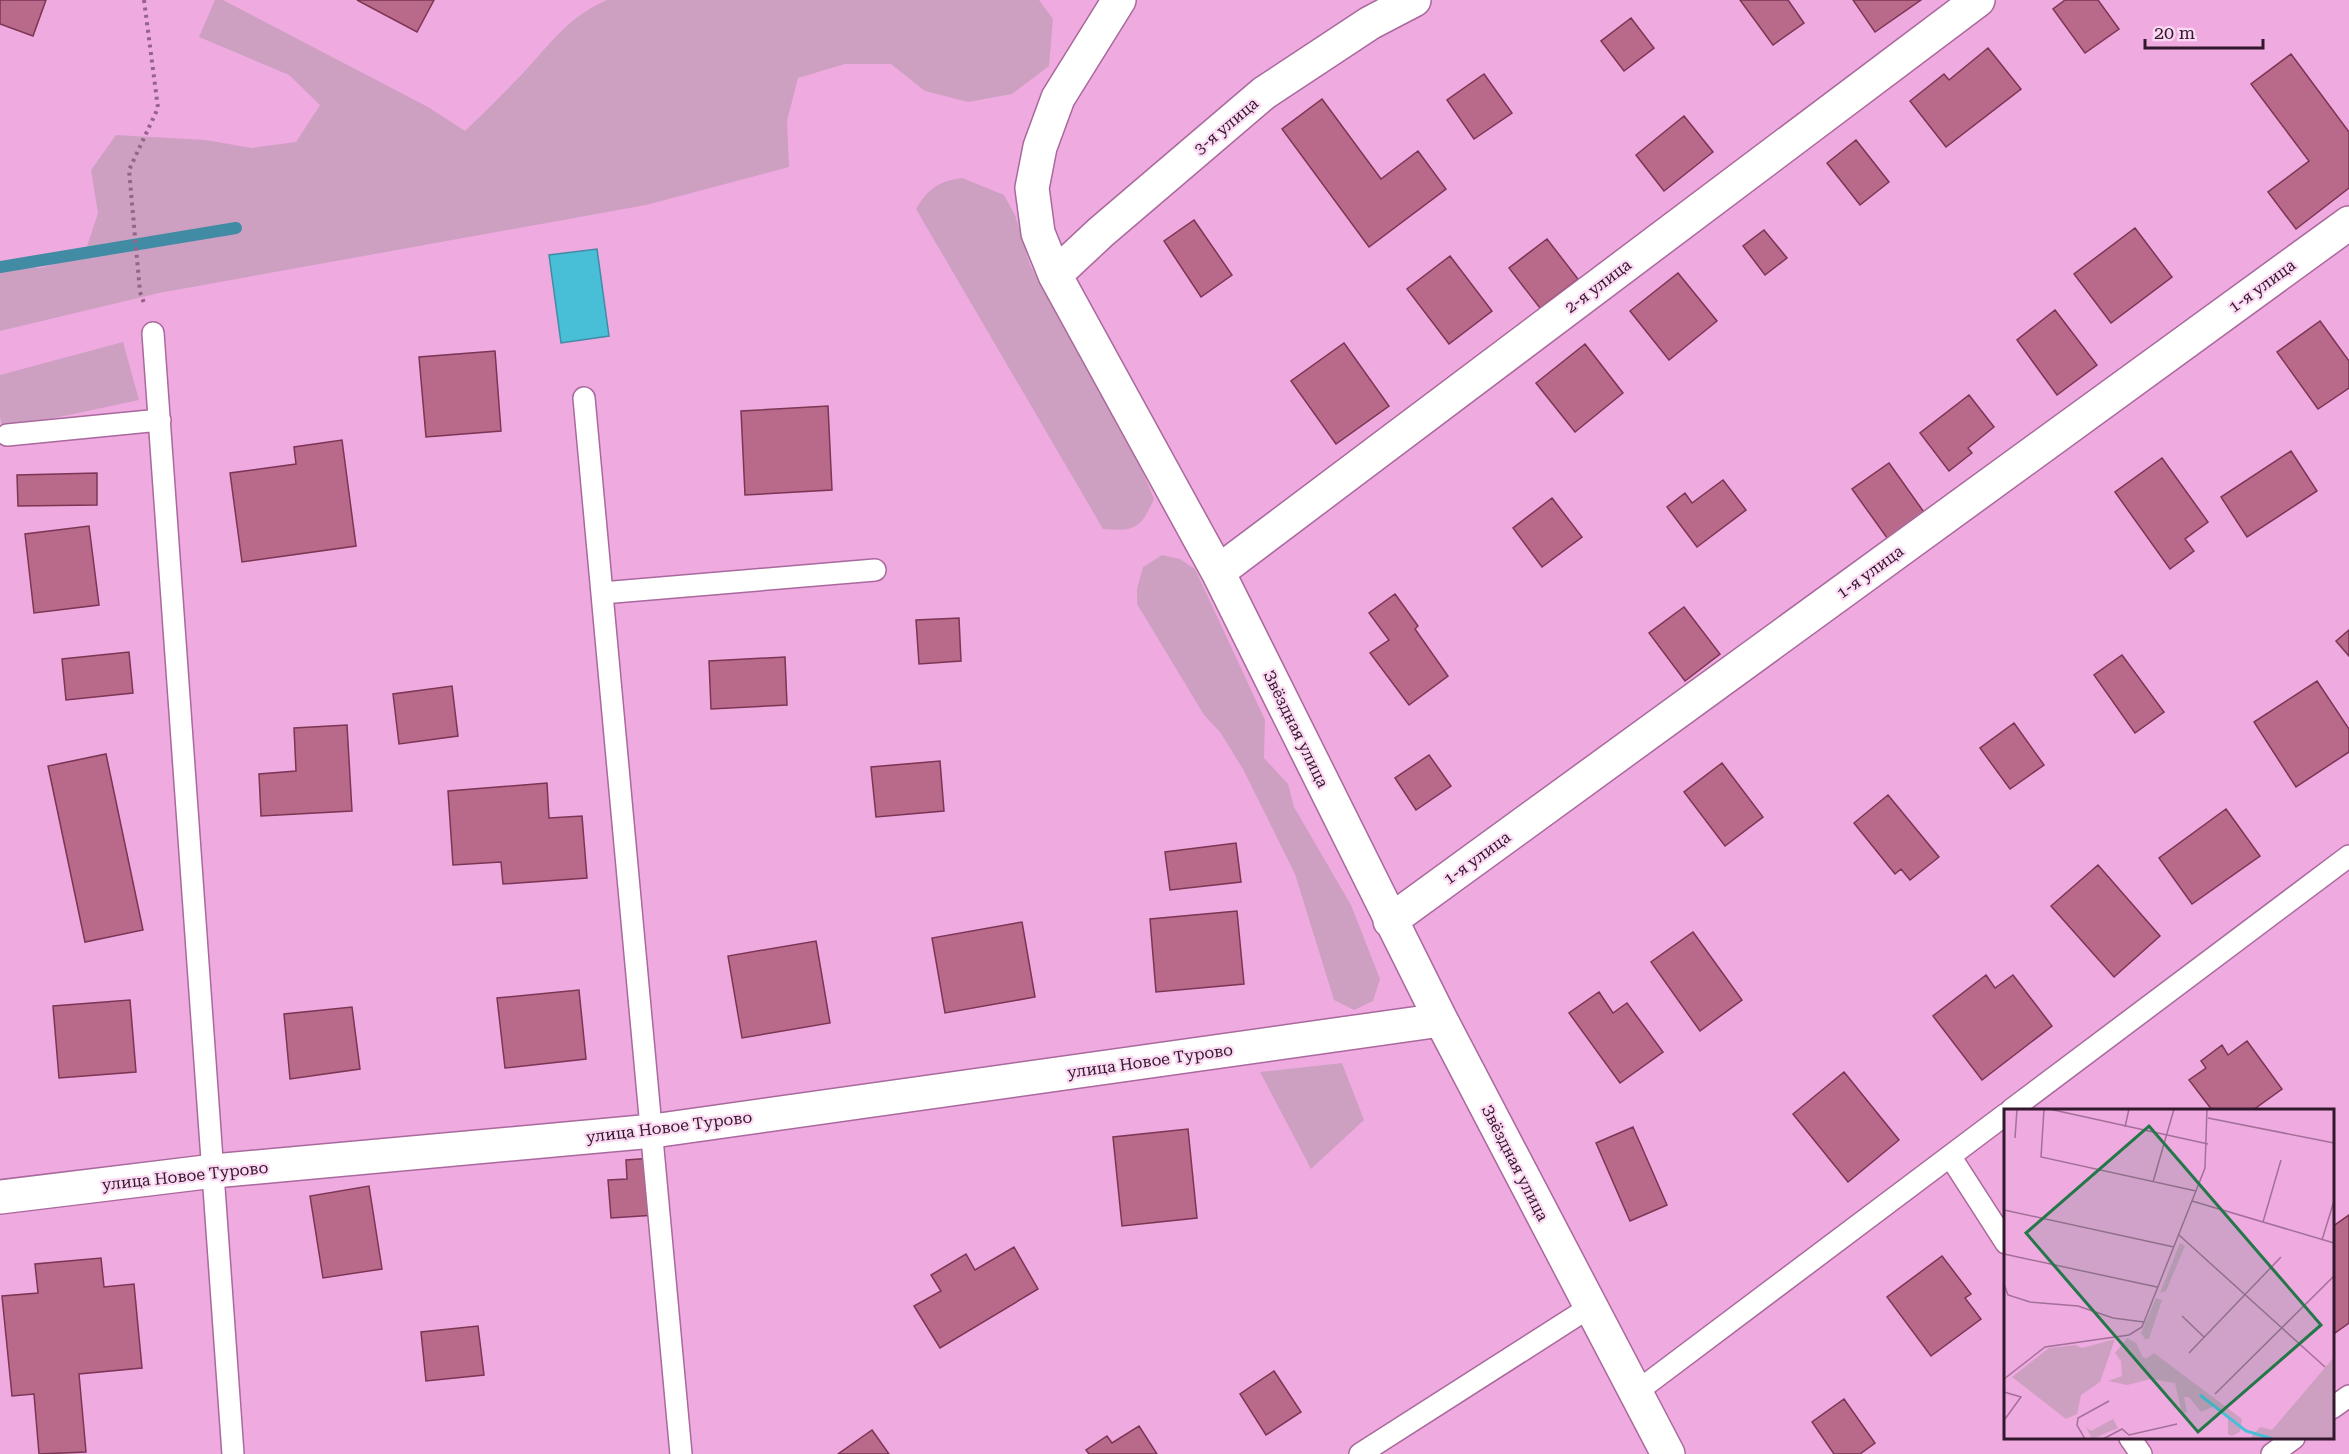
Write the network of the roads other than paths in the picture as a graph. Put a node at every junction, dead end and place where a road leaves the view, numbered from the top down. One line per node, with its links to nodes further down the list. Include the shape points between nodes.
1 (1119, 0): 5 (street, Звёздная улица, via 1058,98 1040,147 1032,188 1038,233)
2 (1414, 0): 5 (street, 3-я улица, via 1370,23 1264,93)
3 (1978, 0): 11 (street, 2-я улица)
4 (2349, 223): 14 (street, 1-я улица)
5 (1055, 275): 11 (street, Звёздная улица)
6 (153, 333): 8 (lane)
7 (584, 398): 12 (lane)
8 (160, 420): 9 (lane); 20 (lane)
9 (7, 435)
10 (875, 570): 12 (lane)
11 (1218, 572): 14 (street, Звёздная улица)
12 (602, 593): 18 (lane)
13 (2349, 856): 16 (lane)
14 (1390, 921): 15 (street, Звёздная улица)
15 (1441, 1020): 18 (street, улица Новое Турово); 23 (street, Звёздная улица)
16 (2012, 1109)
17 (2004, 1116): 19 (lane)
18 (653, 1131): 20 (street, улица Новое Турово); 30 (lane)
19 (1950, 1156): 22 (lane); 24 (lane)
20 (214, 1171): 21 (street, улица Новое Турово); 29 (lane)
21 (0, 1197)
22 (2004, 1240)
23 (1590, 1307): 24 (street, Звёздная улица); 31 (lane)
24 (1635, 1393): 32 (street, Звёздная улица)
25 (2349, 1396): 26 (lane)
26 (2334, 1407)
27 (2131, 1439): 33 (lane)
28 (2291, 1439): 34 (lane)
29 (233, 1454)
30 (681, 1454)
31 (1360, 1454)
32 (1668, 1454)
33 (2141, 1454)
34 (2272, 1454)

